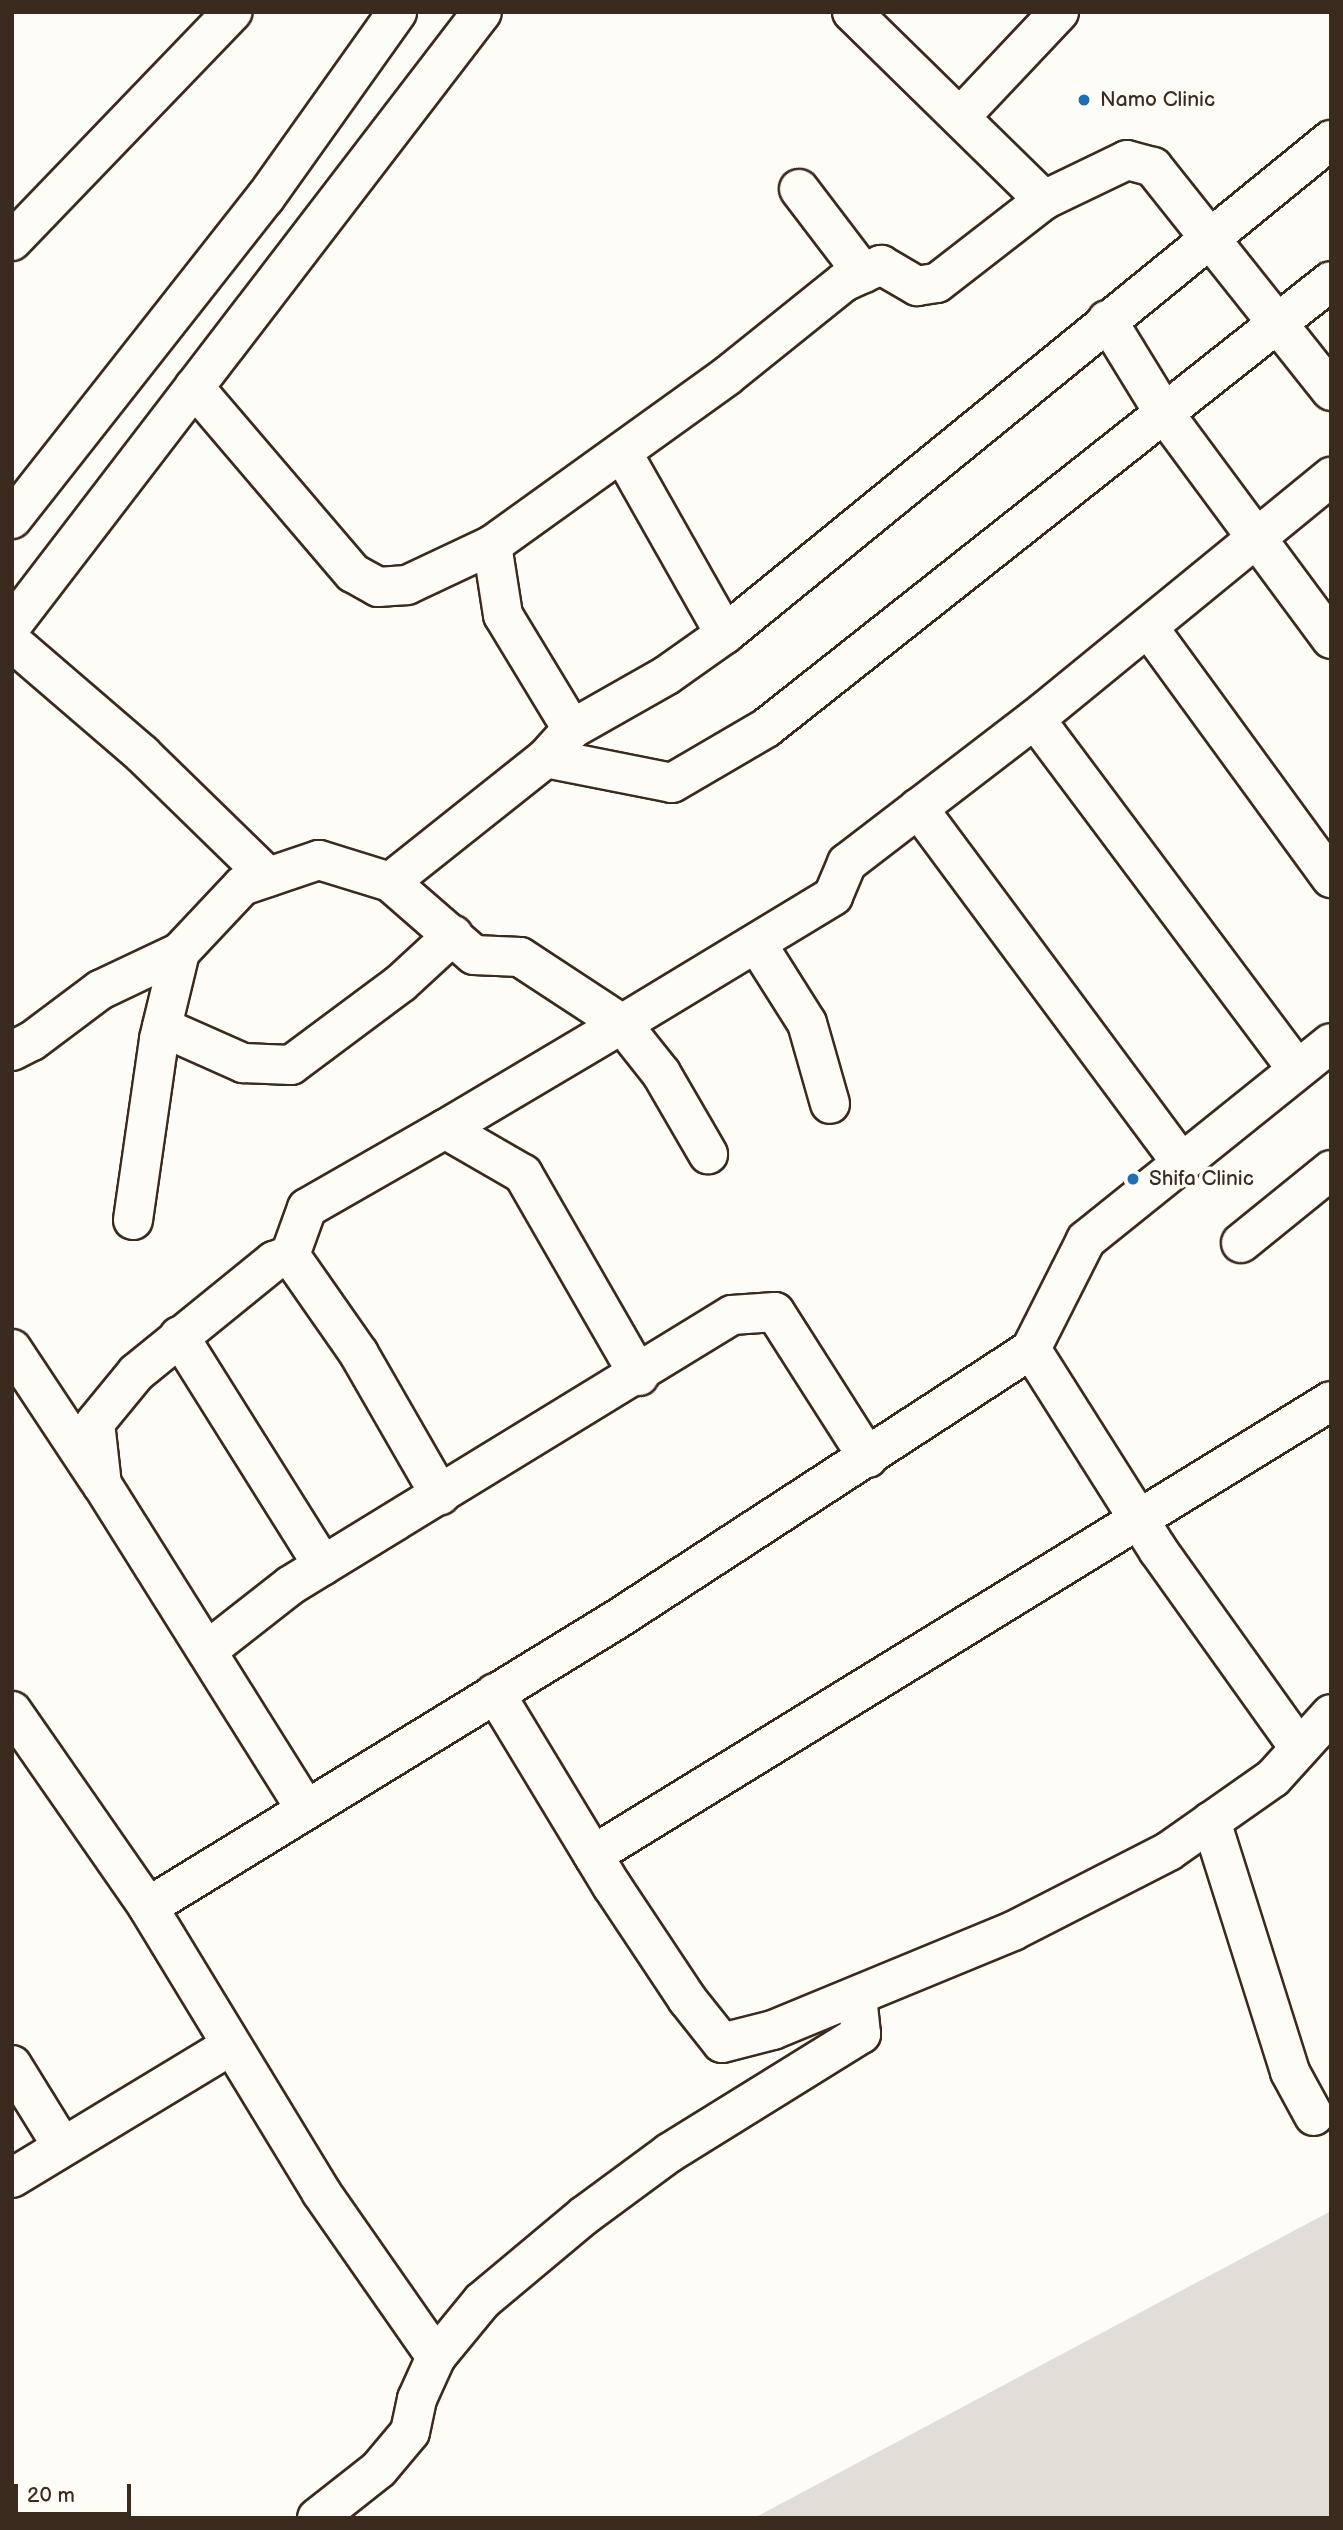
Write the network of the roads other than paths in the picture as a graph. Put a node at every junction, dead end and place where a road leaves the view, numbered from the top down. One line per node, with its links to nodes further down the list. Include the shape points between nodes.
1 (233, 12): 11 (street)
2 (397, 12): 21 (street, via 265,198)
3 (482, 12): 16 (street)
4 (1059, 12): 6 (street)
5 (854, 13): 6 (street)
6 (961, 116): 9 (street)
7 (1331, 140): 10 (street)
8 (799, 189): 12 (street)
9 (1044, 200): 10 (street, via 1126,160 1153,167); 12 (street, via 937,283 917,286 881,265)
10 (1211, 236): 14 (street); 15 (street)
11 (12, 241)
12 (863, 273): 19 (street, via 844,282)
13 (1331, 281): 15 (street)
14 (1107, 320): 18 (street); 26 (street)
15 (1278, 323): 17 (street); 18 (street)
16 (194, 387): 23 (street, via 353,573 378,587 407,585); 24 (street)
17 (1331, 391)
18 (1164, 413): 22 (street); 31 (street, via 766,728 672,783)
19 (623, 454): 23 (street); 26 (street)
20 (1331, 477): 22 (street)
21 (12, 519)
22 (1256, 537): 25 (street); 27 (street)
23 (492, 545): 30 (street, via 503,615)
24 (12, 625)
25 (1147, 627): 29 (street); 34 (street)
26 (725, 634): 30 (street, via 667,676)
27 (1331, 639)
28 (12, 642): 33 (street, via 142,754)
29 (1035, 719): 32 (street); 43 (street)
30 (572, 729): 31 (street)
31 (546, 758): 35 (street)
32 (918, 808): 37 (street, via 847,863 832,896); 47 (street)
33 (268, 877): 35 (street, via 319,860); 38 (street, via 242,886)
34 (1331, 878)
35 (390, 882): 36 (street)
36 (453, 935): 39 (street, via 474,955 520,957); 40 (street, via 401,983 290,1065 243,1063)
37 (757, 944): 39 (street); 44 (street, via 807,1023)
38 (180, 952): 40 (street); 42 (street, via 100,990)
39 (622, 1024): 45 (street); 46 (street, via 661,1073)
40 (162, 1027): 49 (street)
41 (1331, 1042): 43 (street)
42 (12, 1051)
43 (1297, 1069): 47 (street)
44 (830, 1104)
45 (446, 1129): 51 (street, via 307,1208); 55 (street, via 523,1174)
46 (708, 1154)
47 (1180, 1161): 54 (street, via 1086,1240)
48 (1331, 1170): 50 (street)
49 (133, 1220)
50 (1241, 1243)
51 (290, 1255): 52 (street, via 274,1261); 59 (street, via 359,1354)
52 (180, 1336): 58 (street, via 136,1373 95,1423); 61 (street)
53 (12, 1349): 58 (street)
54 (1031, 1349): 57 (street); 60 (street)
55 (639, 1376): 57 (street, via 732,1315 775,1312); 59 (street)
56 (1331, 1401): 60 (street)
57 (868, 1458): 63 (street)
58 (102, 1485): 62 (street, via 162,1586)
59 (440, 1495): 61 (street)
60 (1140, 1521): 66 (street); 69 (street)
61 (323, 1566): 62 (street)
62 (208, 1650): 67 (street)
63 (495, 1693): 67 (street); 69 (street)
64 (12, 1711): 70 (street)
65 (1331, 1714): 66 (street)
66 (1299, 1748): 68 (street, via 1273,1778)
67 (305, 1808): 70 (street)
68 (1211, 1821): 71 (street, via 1169,1851 1013,1931); 74 (street, via 1290,2072)
69 (593, 1855): 71 (street, via 687,1999 722,2043 773,2030)
70 (148, 1907): 72 (street)
71 (857, 1996): 77 (street, via 861,2034 835,2054 756,2095 585,2215 482,2301)
72 (230, 2046): 75 (street); 77 (street, via 321,2192)
73 (12, 2065): 75 (street)
74 (1314, 2116)
75 (62, 2146): 76 (street)
76 (12, 2178)
77 (436, 2357): 78 (street, via 417,2399 410,2432 379,2469)
78 (317, 2518)

